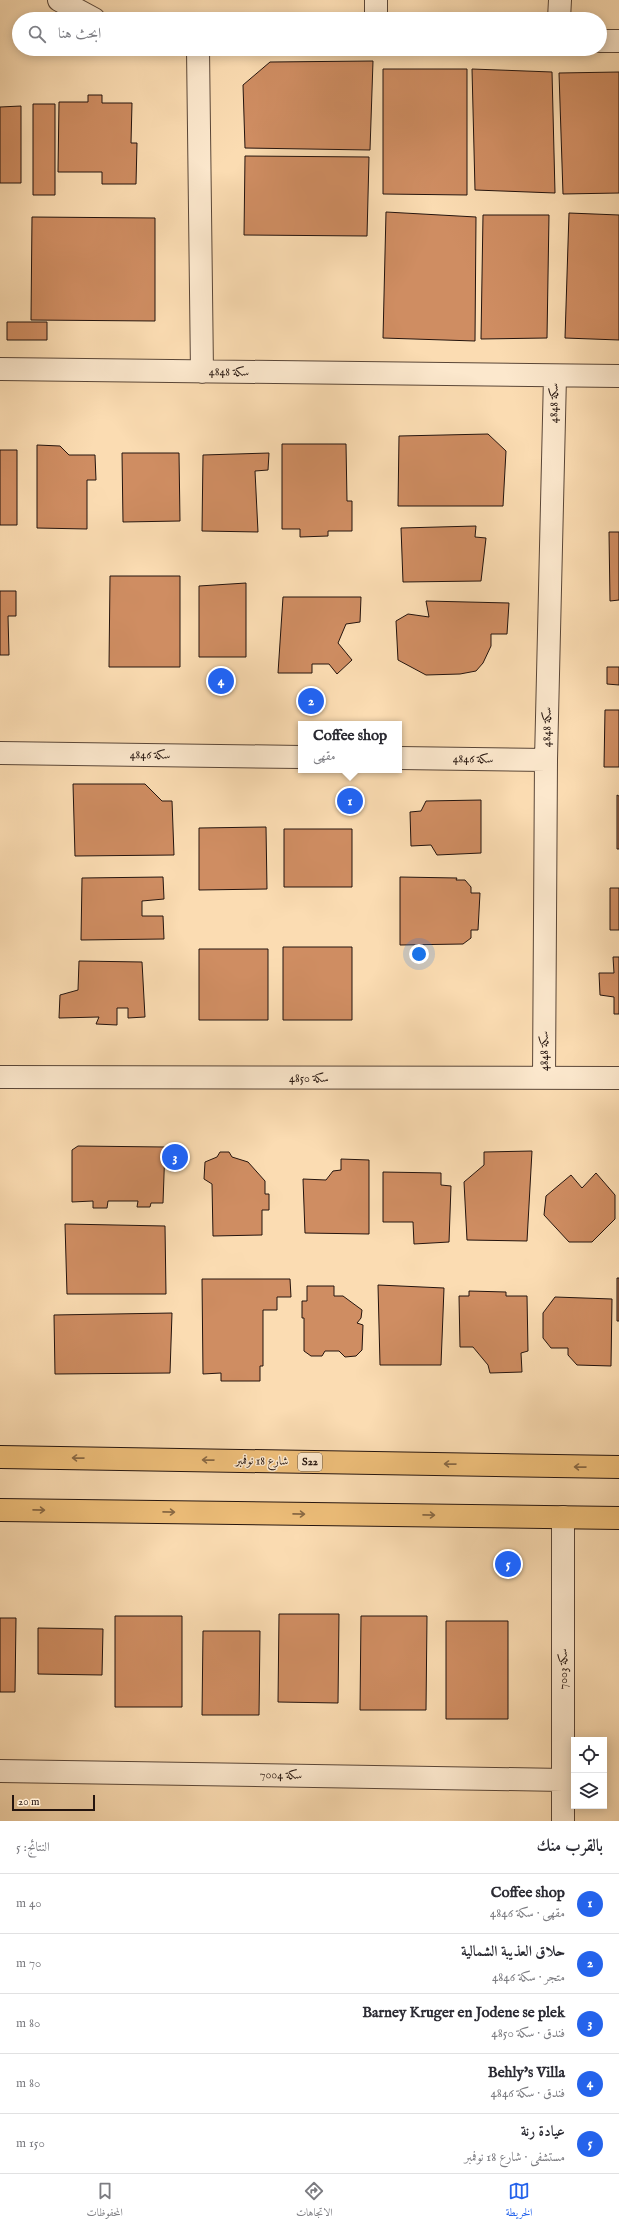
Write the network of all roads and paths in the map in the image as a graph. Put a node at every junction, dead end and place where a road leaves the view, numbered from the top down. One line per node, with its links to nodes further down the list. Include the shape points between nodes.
1 (59, 0): 4 (street)
2 (376, 0): 5 (street)
3 (560, 0): 6 (street)
4 (81, 12)
5 (376, 12)
6 (559, 12)
7 (607, 41): 8 (street)
8 (619, 41)
9 (198, 56): 11 (street)
10 (0, 369): 11 (street, سكة 4848)
11 (202, 372): 12 (street, سكة 4848)
12 (555, 376): 13 (street, سكة 4848); 17 (street, سكة 4848)
13 (619, 376)
14 (0, 753): 15 (street, سكة 4846)
15 (298, 757)
16 (402, 758): 17 (street, سكة 4846)
17 (546, 760): 19 (street, سكة 4848)
18 (0, 1077): 19 (street, سكة 4850)
19 (544, 1078): 20 (street, سكة 4850)
20 (619, 1078)
21 (0, 1457): 22 (main road, شارع 18 نوفمبر / S22, one-way to 21)
22 (619, 1467)
23 (0, 1510): 24 (main road, one-way to 24)
24 (563, 1517): 25 (main road); 27 (street, سكة 7003)
25 (619, 1518)
26 (0, 1771): 27 (street, سكة 7004)
27 (563, 1780): 28 (street, سكة 7003)
28 (563, 1821)

